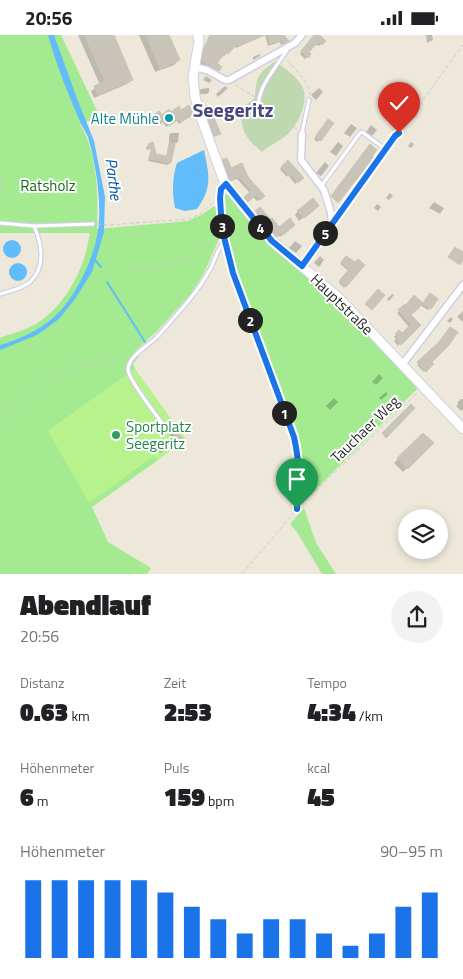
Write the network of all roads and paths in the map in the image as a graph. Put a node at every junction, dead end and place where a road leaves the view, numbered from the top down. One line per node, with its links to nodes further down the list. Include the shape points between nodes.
1 (198, 35): 6 (street, Hauptstraße)
2 (302, 35): 4 (street)
3 (463, 45): 13 (path)
4 (288, 47): 5 (lane); 6 (street, via 229,80)
5 (281, 59): 9 (path, via 287,61 306,82 310,89); 10 (lane, via 261,91)
6 (194, 67): 17 (street, Hauptstraße, via 198,108)
7 (232, 83): 8 (path)
8 (255, 98)
9 (309, 100): 12 (lane)
10 (258, 102): 11 (lane); 12 (path, via 294,125); 14 (path, via 245,108 245,123 252,138)
11 (259, 109)
12 (302, 134): 18 (street, via 301,159)
13 (395, 136): 15 (street)
14 (265, 149)
15 (386, 149): 18 (lane, via 360,133); 22 (street)
16 (0, 174): 19 (path)
17 (226, 184): 20 (street, via 221,189); 27 (street, Hauptstraße, via 272,241)
18 (322, 185): 22 (street)
19 (0, 196)
20 (220, 198): 23 (path, via 188,219); 25 (path)
21 (0, 223): 24 (lane)
22 (332, 223): 27 (street)
23 (93, 224): 24 (lane)
24 (34, 226): 30 (lane, via 42,251 39,268 30,282)
25 (222, 229): 26 (path); 28 (path, via 195,256 171,264)
26 (225, 241): 31 (lane, via 192,296 150,345); 37 (path, via 233,273 294,437 300,473)
27 (302, 266): 32 (street, Hauptstraße, via 339,298)
28 (131, 270)
29 (463, 285): 32 (street)
30 (0, 294)
31 (132, 359): 34 (path, via 67,371 32,391 8,410); 36 (lane, via 129,376)
32 (402, 365): 33 (street, Hauptstraße)
33 (423, 388): 35 (street, Hauptstraße); 37 (path, Tauchaer Weg)
34 (0, 422)
35 (463, 429)
36 (168, 431)
37 (297, 509): 38 (path, Tauchaer Weg); 39 (path, via 299,528)
38 (242, 574)
39 (325, 574)

